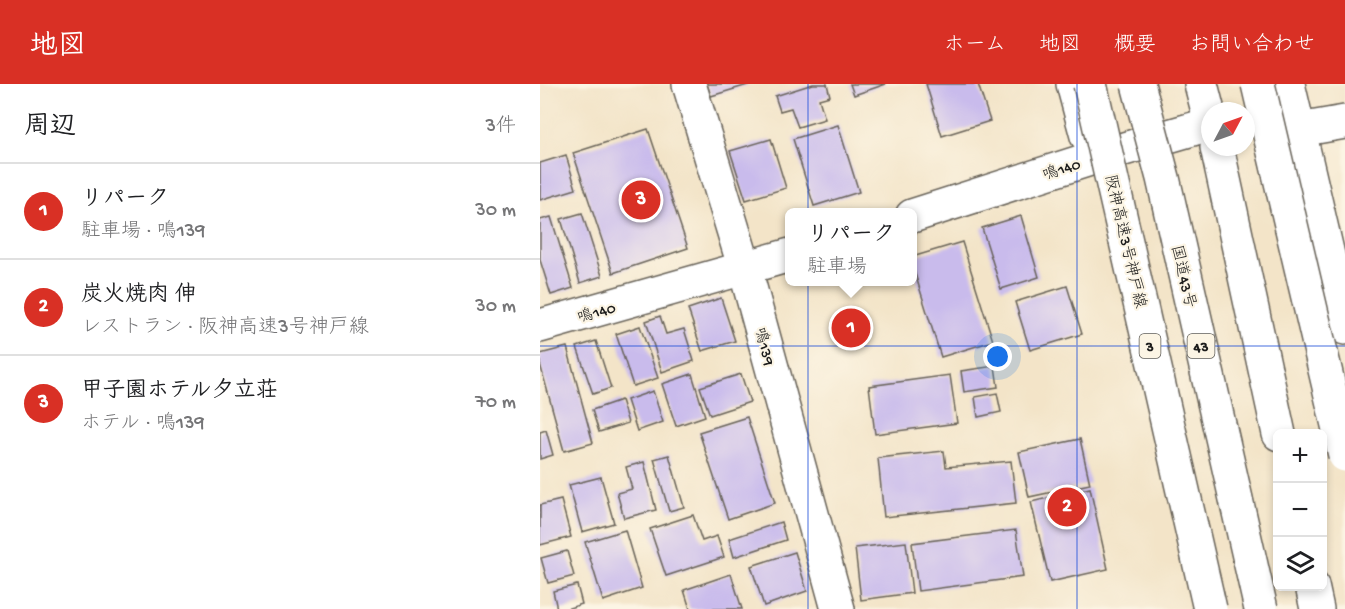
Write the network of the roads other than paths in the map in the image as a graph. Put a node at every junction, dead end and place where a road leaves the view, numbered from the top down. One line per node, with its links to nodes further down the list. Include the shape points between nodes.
1 (689, 84): 16 (main road, 鳴139)
2 (1072, 84): 13 (main road)
3 (1090, 84): 24 (main road, 阪神高速3号神戸線 / 3, bridge)
4 (1138, 84): 25 (main road, 国道43号 / 43, bridge)
5 (1201, 84): 7 (main road)
6 (1258, 84): 20 (main road, bridge)
7 (1206, 102)
8 (1293, 105): 9 (main road); 10 (main road); 18 (main road)
9 (1255, 112)
10 (1345, 122)
11 (1201, 127): 13 (main road, 鳴140)
12 (1219, 156): 19 (main road)
13 (1093, 158): 14 (main road, 鳴140); 23 (main road)
14 (917, 214)
15 (785, 256): 16 (main road, 鳴140)
16 (745, 269): 17 (main road, 鳴140); 22 (main road, 鳴139)
17 (540, 326)
18 (1345, 328)
19 (1278, 429)
20 (1345, 455)
21 (1313, 591): 26 (main road)
22 (838, 609)
23 (1196, 609)
24 (1210, 609)
25 (1261, 609)
26 (1317, 609)

